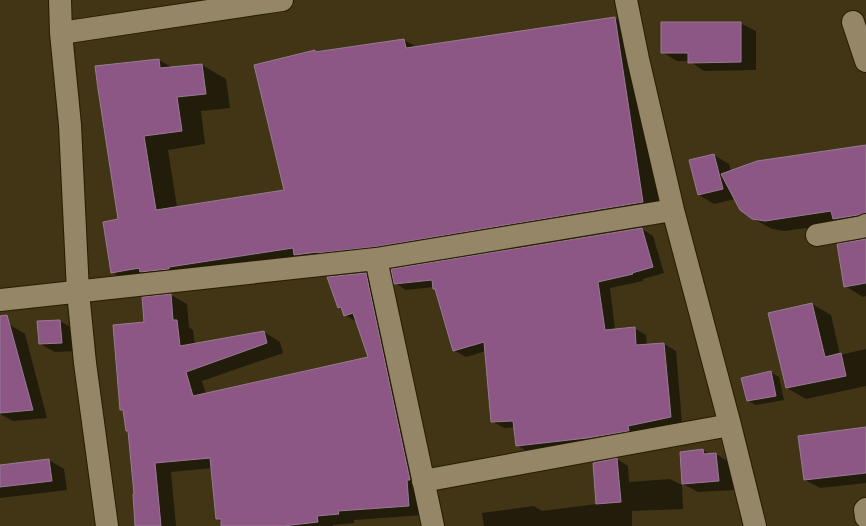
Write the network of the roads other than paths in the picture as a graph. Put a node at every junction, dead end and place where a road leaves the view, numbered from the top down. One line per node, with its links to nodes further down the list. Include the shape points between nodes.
1 (60, 0): 5 (street)
2 (282, 0): 5 (street)
3 (626, 0): 7 (street)
4 (853, 22): 6 (street)
5 (61, 33): 11 (street, via 70,125)
6 (866, 62)
7 (672, 210): 10 (street); 13 (street)
8 (866, 226): 9 (street)
9 (817, 235)
10 (376, 259): 11 (street); 14 (street)
11 (78, 292): 12 (street); 17 (street)
12 (0, 300)
13 (730, 425): 14 (street); 19 (street)
14 (423, 482): 18 (street)
15 (866, 509): 16 (street)
16 (866, 517)
17 (107, 526)
18 (433, 526)
19 (755, 526)

